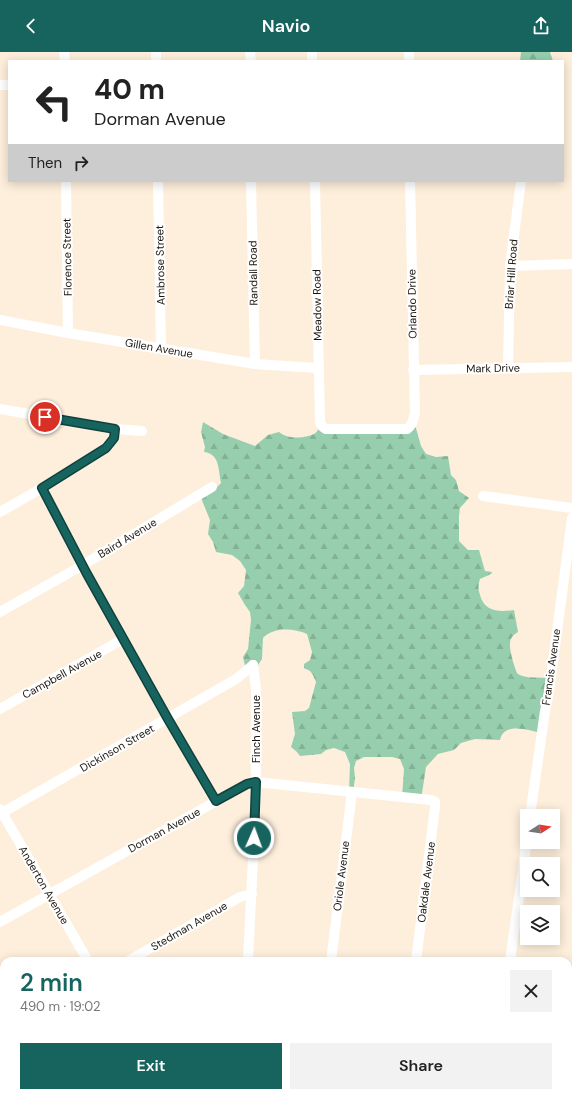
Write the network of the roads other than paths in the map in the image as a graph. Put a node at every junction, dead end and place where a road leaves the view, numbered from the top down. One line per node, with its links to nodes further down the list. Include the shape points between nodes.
1 (66, 182): 10 (street, Florence Street)
2 (158, 182): 11 (street, Ambrose Street)
3 (251, 182): 12 (street, Randall Road)
4 (314, 182): 15 (street, Meadow Road)
5 (410, 182): 16 (street, Orlando Drive)
6 (521, 182): 8 (street, Briar Hill Road)
7 (572, 264): 8 (street)
8 (510, 266): 13 (street, Briar Hill Road)
9 (0, 320): 10 (street, Gillen Avenue)
10 (68, 333): 11 (street, Gillen Avenue)
11 (161, 349): 12 (street, Gillen Avenue)
12 (255, 364): 15 (street, Gillen Avenue)
13 (508, 367): 14 (street, Mark Drive); 16 (street, Mark Drive)
14 (572, 367)
15 (318, 368): 18 (street, Meadow Road, via 320,423 326,429 407,429)
16 (413, 370): 18 (street, Orlando Drive, via 415,413)
17 (0, 409): 19 (street)
18 (411, 426)
19 (115, 429): 20 (street); 22 (street, via 114,438 106,448)
20 (142, 431)
21 (212, 487): 27 (street, Baird Avenue)
22 (42, 488): 25 (street); 27 (street)
23 (483, 496): 24 (street)
24 (572, 508)
25 (0, 512)
26 (572, 518): 37 (street, Francis Avenue)
27 (83, 565): 28 (street, Baird Avenue); 29 (street)
28 (0, 612)
29 (123, 639): 31 (street, Campbell Avenue); 32 (street)
30 (253, 665): 32 (street, Dickinson Street, via 236,679); 33 (street, Finch Avenue, via 256,689)
31 (0, 709)
32 (168, 719): 35 (street); 38 (street, Dickinson Street)
33 (256, 782): 34 (street, Dorman Avenue); 35 (street, Dorman Avenue, via 247,784); 41 (street, Finch Avenue)
34 (352, 792): 36 (street, Dorman Avenue); 46 (street, Oriole Avenue)
35 (216, 801): 40 (street, Dorman Avenue)
36 (435, 802): 47 (street, Oakdale Avenue)
37 (531, 809)
38 (1, 812): 40 (street, Anderton Avenue)
39 (526, 849): 48 (street)
40 (49, 894): 42 (street, Dorman Avenue); 43 (street, Anderton Avenue)
41 (252, 894): 44 (street, Stedman Avenue, via 240,898); 45 (street, Finch Avenue)
42 (0, 922)
43 (86, 957)
44 (135, 957)
45 (248, 957)
46 (331, 957)
47 (416, 957)
48 (511, 957)

